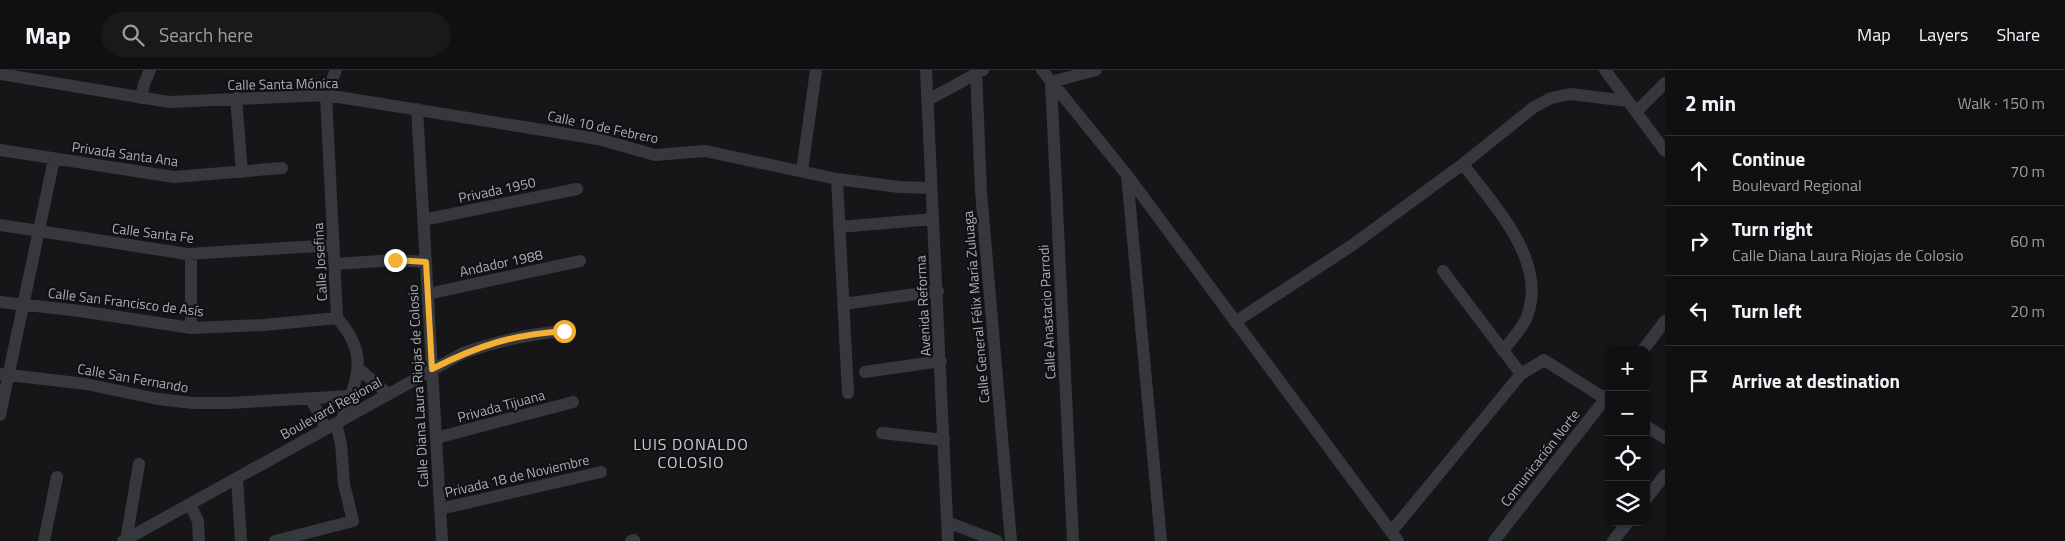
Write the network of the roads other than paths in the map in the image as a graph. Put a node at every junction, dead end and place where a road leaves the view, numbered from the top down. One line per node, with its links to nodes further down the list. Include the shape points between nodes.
1 (150, 70): 13 (street)
2 (336, 70): 12 (street)
3 (816, 70): 23 (street)
4 (926, 70): 15 (street, Avenida Reforma)
5 (1042, 70): 10 (street)
6 (1096, 70): 10 (street)
7 (1605, 70): 16 (street)
8 (978, 71): 15 (street); 91 (street, Calle General Félix María Zuluaga, via 980,192)
9 (0, 74): 13 (street, Calle Santa Mónica)
10 (1052, 82): 25 (street); 92 (street, Calle Anastacio Parrodi)
11 (1665, 83): 16 (street)
12 (326, 95): 14 (street, Calle Santa Mónica); 17 (street, Calle Santa Mónica); 34 (street, Calle Josefina)
13 (141, 98): 14 (street, Calle Santa Mónica, via 169,102)
14 (236, 98): 24 (street)
15 (928, 100): 27 (street, Avenida Reforma)
16 (1632, 107): 19 (street); 21 (street, via 1570,94 1551,98 1534,106)
17 (417, 109): 23 (street, Calle 10 de Febrero, via 610,141 655,156 705,151); 30 (street, Calle Diana Laura Riojas de Colosio)
18 (0, 150): 20 (street, Privada Santa Ana)
19 (1665, 151)
20 (54, 159): 24 (street, Privada Santa Ana, via 174,177); 33 (street)
21 (1463, 164): 47 (street, via 1351,246); 51 (street, via 1512,231 1523,250 1532,281 1526,321)
22 (282, 168): 24 (street, Privada Santa Ana)
23 (802, 171): 26 (street, Calle 10 de Febrero)
24 (242, 172)
25 (1126, 175): 47 (street); 93 (street)
26 (837, 178): 27 (street, Calle 10 de Febrero); 32 (street)
27 (931, 188): 29 (street, Avenida Reforma)
28 (577, 189): 30 (street, Privada 1950)
29 (933, 219): 32 (street); 40 (street, Avenida Reforma)
30 (423, 220): 37 (street, Calle Diana Laura Riojas de Colosio)
31 (0, 226): 33 (street, Calle Santa Fe)
32 (839, 227): 44 (street)
33 (39, 232): 35 (street, Calle Santa Fe); 43 (street)
34 (334, 245): 35 (street, Calle Santa Fe); 38 (street, Calle Josefina)
35 (191, 254): 48 (street)
36 (580, 261): 41 (street, Andador 1988)
37 (426, 262): 38 (street); 41 (street, Calle Diana Laura Riojas de Colosio)
38 (335, 264): 45 (street, Calle Josefina)
39 (1443, 271): 51 (street)
40 (938, 291): 44 (street); 52 (street, Avenida Reforma)
41 (428, 294): 54 (street, Calle Diana Laura Riojas de Colosio)
42 (0, 302): 43 (street, Calle San Francisco de Asís)
43 (23, 304): 48 (street, Calle San Francisco de Asís); 57 (street)
44 (843, 304): 58 (street)
45 (337, 318): 48 (street, Calle San Francisco de Asís); 53 (street, Calle Josefina, via 354,342)
46 (1665, 321): 50 (street)
47 (1235, 322): 82 (street)
48 (191, 328)
49 (564, 331): 54 (street, Boulevard Regional, via 495,341)
50 (1646, 346)
51 (1503, 350): 56 (street)
52 (940, 361): 55 (street); 71 (street, Avenida Reforma)
53 (359, 369): 59 (street); 60 (street, Calle Josefina)
54 (432, 369): 59 (street, Boulevard Regional); 69 (street, Calle Diana Laura Riojas de Colosio)
55 (866, 372)
56 (1521, 374): 61 (street, via 1544,360); 82 (street)
57 (4, 375): 62 (street, Calle San Fernando, via 86,384 193,403); 65 (street)
58 (848, 393)
59 (388, 394): 66 (street, Boulevard Regional)
60 (350, 396): 62 (street, Calle San Fernando); 66 (street, Calle Josefina)
61 (1605, 397)
62 (311, 399): 66 (street)
63 (1605, 401): 94 (street, Comunicación Norte)
64 (573, 402): 69 (street, Privada Tijuana)
65 (0, 416)
66 (335, 424): 76 (street, Boulevard Regional); 87 (street, via 353,521)
67 (1650, 429): 70 (street)
68 (882, 433): 71 (street)
69 (436, 438): 79 (street, Calle Diana Laura Riojas de Colosio)
70 (1665, 438)
71 (944, 440): 80 (street, Avenida Reforma)
72 (139, 464): 84 (street)
73 (601, 472): 79 (street, Privada 18 de Noviembre)
74 (1665, 475): 77 (street)
75 (57, 477): 83 (street)
76 (237, 478): 78 (street, Boulevard Regional); 86 (street)
77 (1650, 494)
78 (190, 504): 84 (street, Boulevard Regional); 85 (street, via 198,521)
79 (440, 509): 88 (street, Calle Diana Laura Riojas de Colosio)
80 (947, 522): 89 (street, Avenida Reforma); 90 (street)
81 (1625, 526): 95 (street)
82 (1394, 537)
83 (44, 541)
84 (125, 541)
85 (199, 541)
86 (241, 541)
87 (274, 541)
88 (442, 541)
89 (948, 541)
90 (997, 541)
91 (1011, 541)
92 (1073, 541)
93 (1161, 541)
94 (1494, 541)
95 (1613, 541)

